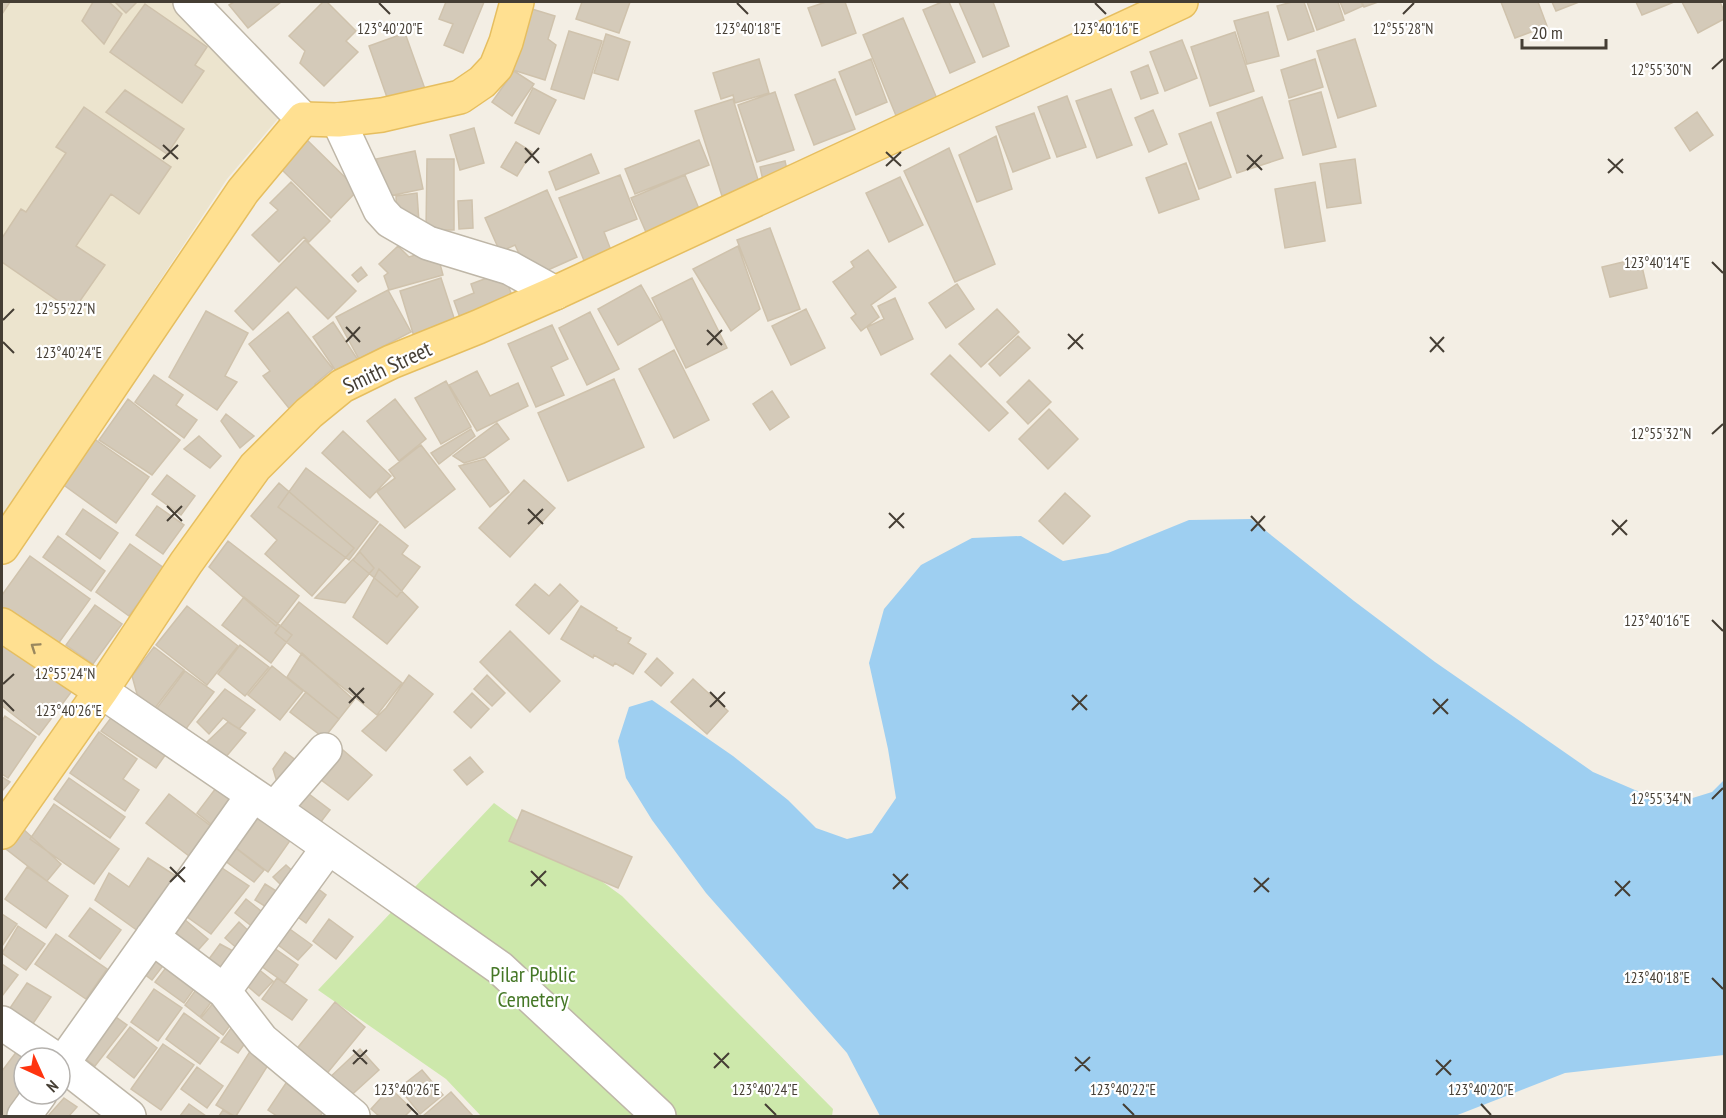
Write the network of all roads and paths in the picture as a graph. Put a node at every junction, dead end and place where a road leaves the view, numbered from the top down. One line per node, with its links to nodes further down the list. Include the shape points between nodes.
1 (190, 2): 4 (street)
2 (518, 2): 5 (main road, via 496,68 460,97 382,116)
3 (1181, 2): 6 (main road, Smith Street)
4 (303, 119): 5 (main road); 7 (main road, via 243,190)
5 (338, 120): 6 (street, via 380,210 390,221 428,243 510,268)
6 (555, 293): 9 (main road, Smith Street, via 391,362 342,386 309,413 255,467)
7 (2, 548)
8 (2, 625): 9 (main road, one-way to 8)
9 (101, 691): 11 (street); 12 (main road, Smith Street)
10 (325, 750): 11 (street)
11 (264, 802): 13 (street); 14 (street)
12 (2, 832)
13 (328, 848): 15 (street); 22 (street, via 500,968)
14 (152, 937): 15 (street); 18 (street)
15 (224, 991): 21 (street, via 262,1040)
16 (2, 1023): 17 (street)
17 (35, 1046)
18 (72, 1046)
19 (72, 1073): 20 (street)
20 (129, 1116)
21 (353, 1116)
22 (659, 1116)

